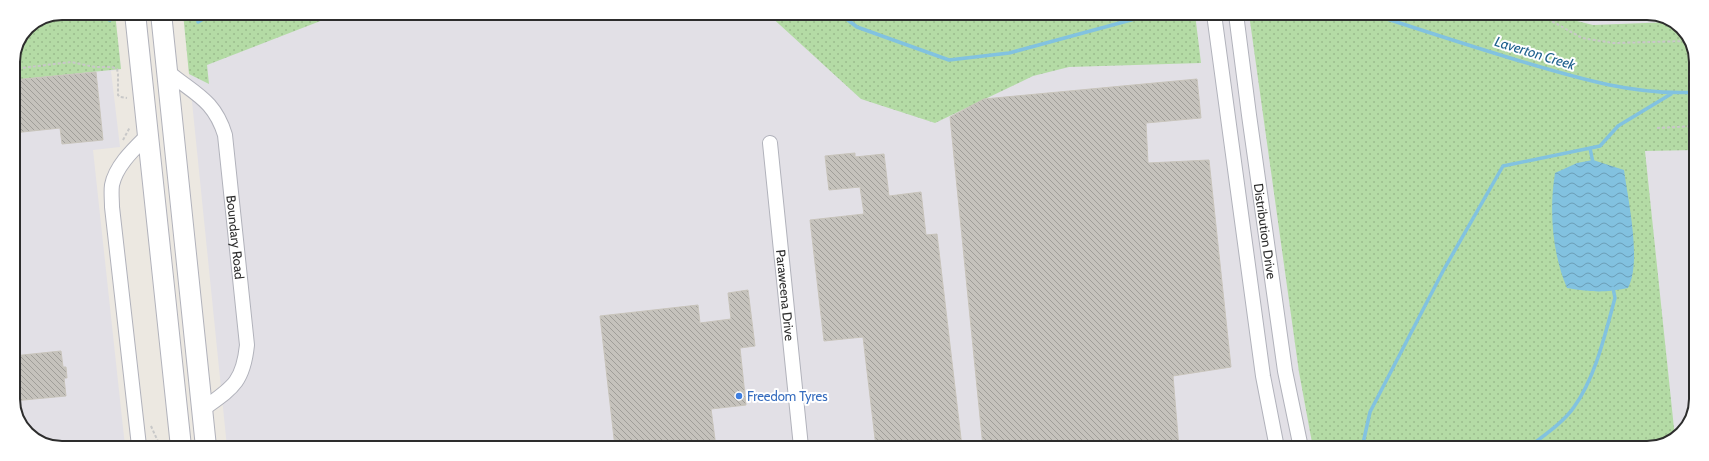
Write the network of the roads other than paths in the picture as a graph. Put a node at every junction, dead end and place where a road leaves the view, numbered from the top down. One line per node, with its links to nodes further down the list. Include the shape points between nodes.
1 (136, 20): 6 (main road)
2 (163, 20): 5 (main road)
3 (1215, 20): 9 (street, Distribution Drive)
4 (1237, 20): 8 (street, Distribution Drive)
5 (167, 71): 10 (main road); 10 (street, Boundary Road, via 203,97 220,119 225,135 247,345 240,378 231,389)
6 (148, 135): 13 (street, via 124,161 116,173 112,186 112,207); 14 (main road)
7 (770, 143): 16 (street, Paraweena Drive)
8 (1273, 286): 9 (street); 11 (street, Distribution Drive)
9 (1251, 289): 12 (street, Distribution Drive)
10 (203, 409): 15 (main road)
11 (1293, 409): 12 (street); 18 (street, Distribution Drive)
12 (1271, 414): 17 (street, Distribution Drive)
13 (138, 441)
14 (180, 441)
15 (206, 441)
16 (801, 441)
17 (1276, 441)
18 (1300, 441)

